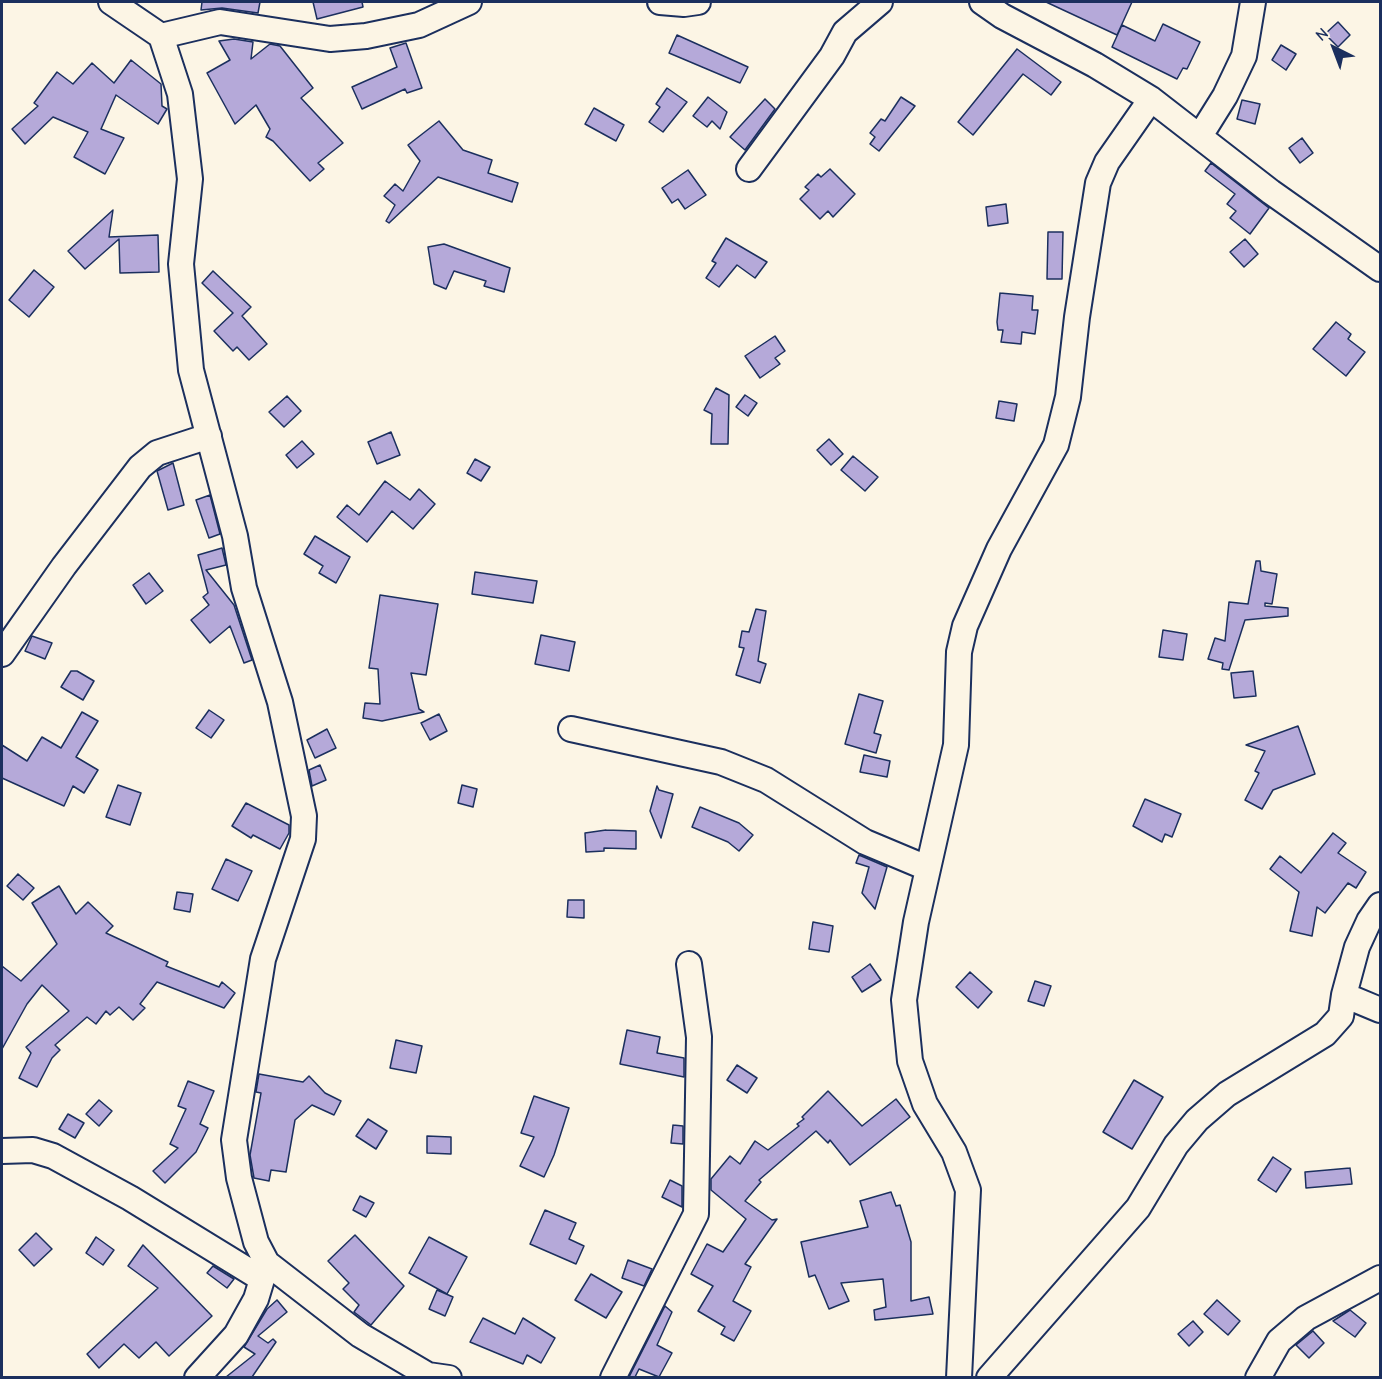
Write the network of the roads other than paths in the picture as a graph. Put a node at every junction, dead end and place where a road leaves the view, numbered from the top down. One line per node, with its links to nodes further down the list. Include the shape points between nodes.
1 (111, 2): 8 (street)
2 (469, 2): 8 (street, via 419,25 366,36 330,39 220,22)
3 (660, 2): 4 (street)
4 (698, 2)
5 (880, 2): 11 (street, via 845,32 832,56)
6 (982, 2): 9 (street)
7 (1252, 2): 10 (street, via 1244,56)
8 (161, 36): 13 (street, via 180,94 190,179 181,264 184,306 191,370)
9 (1151, 99): 10 (street); 16 (street, via 1107,162 1098,183 1068,397 1056,445 999,549 965,626 959,652 956,745)
10 (1200, 136): 12 (street)
11 (749, 169)
12 (1380, 269)
13 (209, 436): 14 (street, via 157,453 140,467); 22 (street, via 244,588 280,702 303,816 303,839 264,959 234,1140 239,1178)
14 (2, 654)
15 (572, 729): 16 (street, via 721,762 766,780 866,842)
16 (927, 868): 27 (street, via 904,1000 910,1061 925,1104 954,1152 968,1190)
17 (1380, 905): 19 (street, via 1357,947)
18 (689, 964): 26 (street, via 699,1037 696,1214)
19 (1344, 995): 20 (street); 28 (street, via 1341,1016 1325,1034 1227,1094 1197,1120 1176,1145 1138,1208)
20 (1380, 1010)
21 (2, 1151): 22 (street, via 33,1150 53,1156)
22 (264, 1271): 24 (street, via 256,1299 236,1335); 25 (street, via 428,1375)
23 (1380, 1278): 29 (street, via 1306,1317 1280,1341)
24 (197, 1377)
25 (449, 1377)
26 (613, 1377)
27 (959, 1377)
28 (988, 1377)
29 (1258, 1377)

